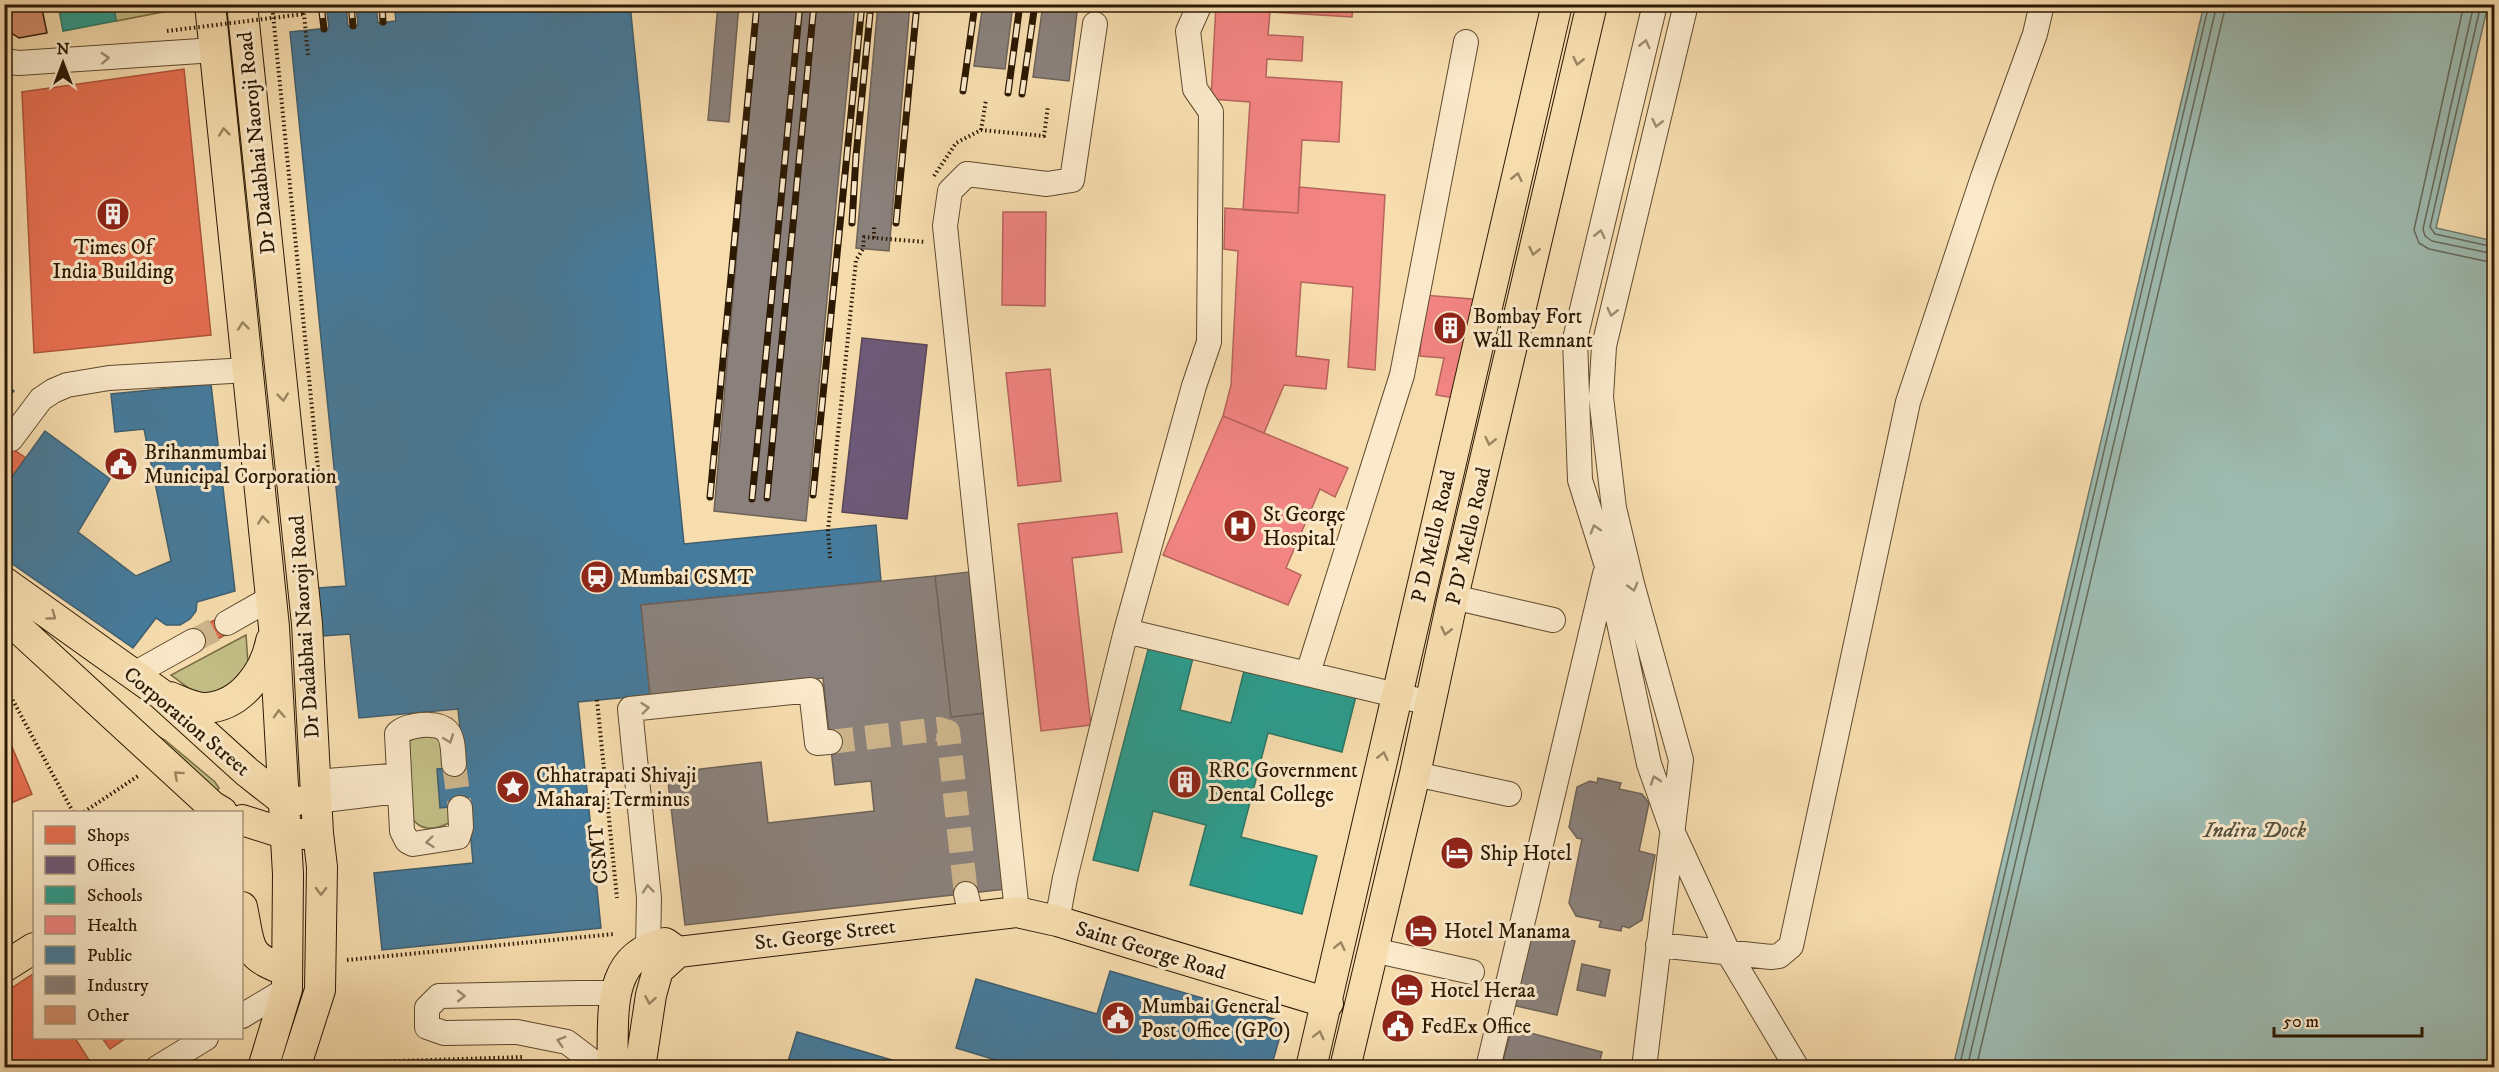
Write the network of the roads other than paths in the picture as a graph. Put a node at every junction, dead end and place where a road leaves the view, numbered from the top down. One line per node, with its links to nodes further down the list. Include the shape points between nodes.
1 (210, 4): 11 (main road, Dr Dadabhai Naoroji Road)
2 (242, 4): 34 (main road, Dr Dadabhai Naoroji Road, one-way to 34, via 307,624)
3 (1200, 4): 22 (street, via 1188,31 1195,89 1211,112 1209,342)
4 (1557, 4): 27 (main road, P D Mello Road, one-way to 4)
5 (1592, 4): 17 (main road, P D' Mello Road, one-way to 17)
6 (1655, 4): 15 (street, one-way to 6, via 1580,480 1575,339)
7 (1686, 4): 42 (street, one-way to 42, via 1604,346 1601,397 1614,508 1681,760)
8 (2042, 4): 52 (street, via 1908,402 1791,946 1779,956)
9 (1095, 24): 45 (street, via 1072,180 1047,184 967,174 950,191 945,226)
10 (1466, 42): 25 (street, via 1402,375)
11 (215, 50): 12 (street, one-way to 11); 13 (main road, Dr Dadabhai Naoroji Road, one-way to 11)
12 (4, 61)
13 (248, 370): 14 (street, via 109,378 67,385 41,399); 18 (main road, Dr Dadabhai Naoroji Road, one-way to 13)
14 (11, 439)
15 (1607, 566): 42 (street, one-way to 15, via 1647,756); 67 (street)
16 (4, 582): 24 (main road, Corporation Street, one-way to 24)
17 (1454, 597): 20 (street); 28 (main road, P D' Mello Road, one-way to 28)
18 (273, 612): 21 (street); 26 (main road, via 263,667 232,700 206,708); 33 (main road, Dr Dadabhai Naoroji Road, one-way to 18)
19 (4, 615): 37 (main road, Corporation Street, one-way to 19)
20 (1553, 620)
21 (226, 623)
22 (1126, 631): 25 (street); 46 (street)
23 (193, 641): 24 (street)
24 (134, 674): 26 (main road, Corporation Street)
25 (1308, 674): 27 (street)
26 (161, 694): 33 (main road, Corporation Street, via 247,772)
27 (1397, 694): 28 (street); 57 (main road, P D Mello Road, one-way to 27)
28 (1430, 703): 31 (main road, P D' Mello Road)
29 (830, 742): 48 (street, one-way to 29, via 649,898 630,709 811,690 817,743)
30 (454, 764): 32 (street, one-way to 30, via 397,734 401,729 435,726 448,732)
31 (1415, 774): 35 (street); 50 (main road, P D' Mello Road)
32 (398, 783): 34 (street); 36 (street, one-way to 32, via 458,837 413,844 402,831)
33 (278, 787): 34 (main road); 38 (main road); 41 (main road, Dr Dadabhai Naoroji Road)
34 (316, 791): 40 (main road, Dr Dadabhai Naoroji Road)
35 (1509, 794)
36 (460, 808)
37 (219, 811)
38 (243, 813)
39 (243, 820): 41 (main road)
40 (318, 833): 41 (main road); 62 (main road, Dr Dadabhai Naoroji Road, one-way to 62, via 322,867 320,990)
41 (286, 834): 55 (main road, Dr Dadabhai Naoroji Road)
42 (1674, 835): 47 (street); 52 (street)
43 (969, 904): 45 (main road, Saint George Road); 51 (main road, St. George Street)
44 (243, 911): 55 (main road, via 254,955)
45 (1017, 912): 46 (main road, Saint George Road)
46 (1057, 921): 57 (main road, Saint George Road)
47 (1658, 945): 52 (street); 68 (street)
48 (648, 947): 51 (main road, via 665,943); 56 (main road, via 634,956 619,978)
49 (33, 949): 53 (main road)
50 (1373, 950): 54 (street); 66 (main road, P D' Mello Road)
51 (678, 952): 64 (main road, one-way to 64, via 658,970)
52 (1729, 954): 69 (street)
53 (4, 967)
54 (1472, 972)
55 (287, 980): 58 (street); 61 (main road, Dr Dadabhai Naoroji Road)
56 (616, 996): 63 (main road); 63 (street, one-way to 56, via 592,1061 567,1042 517,1032 444,1033 427,1027 427,1008 439,996)
57 (1328, 1003): 65 (main road, P D Mello Road, one-way to 57)
58 (243, 1015)
59 (204, 1039): 60 (street)
60 (157, 1068)
61 (263, 1068)
62 (295, 1068)
63 (612, 1068)
64 (640, 1068)
65 (1311, 1068)
66 (1345, 1068)
67 (1488, 1068)
68 (1644, 1068)
69 (1797, 1068)

